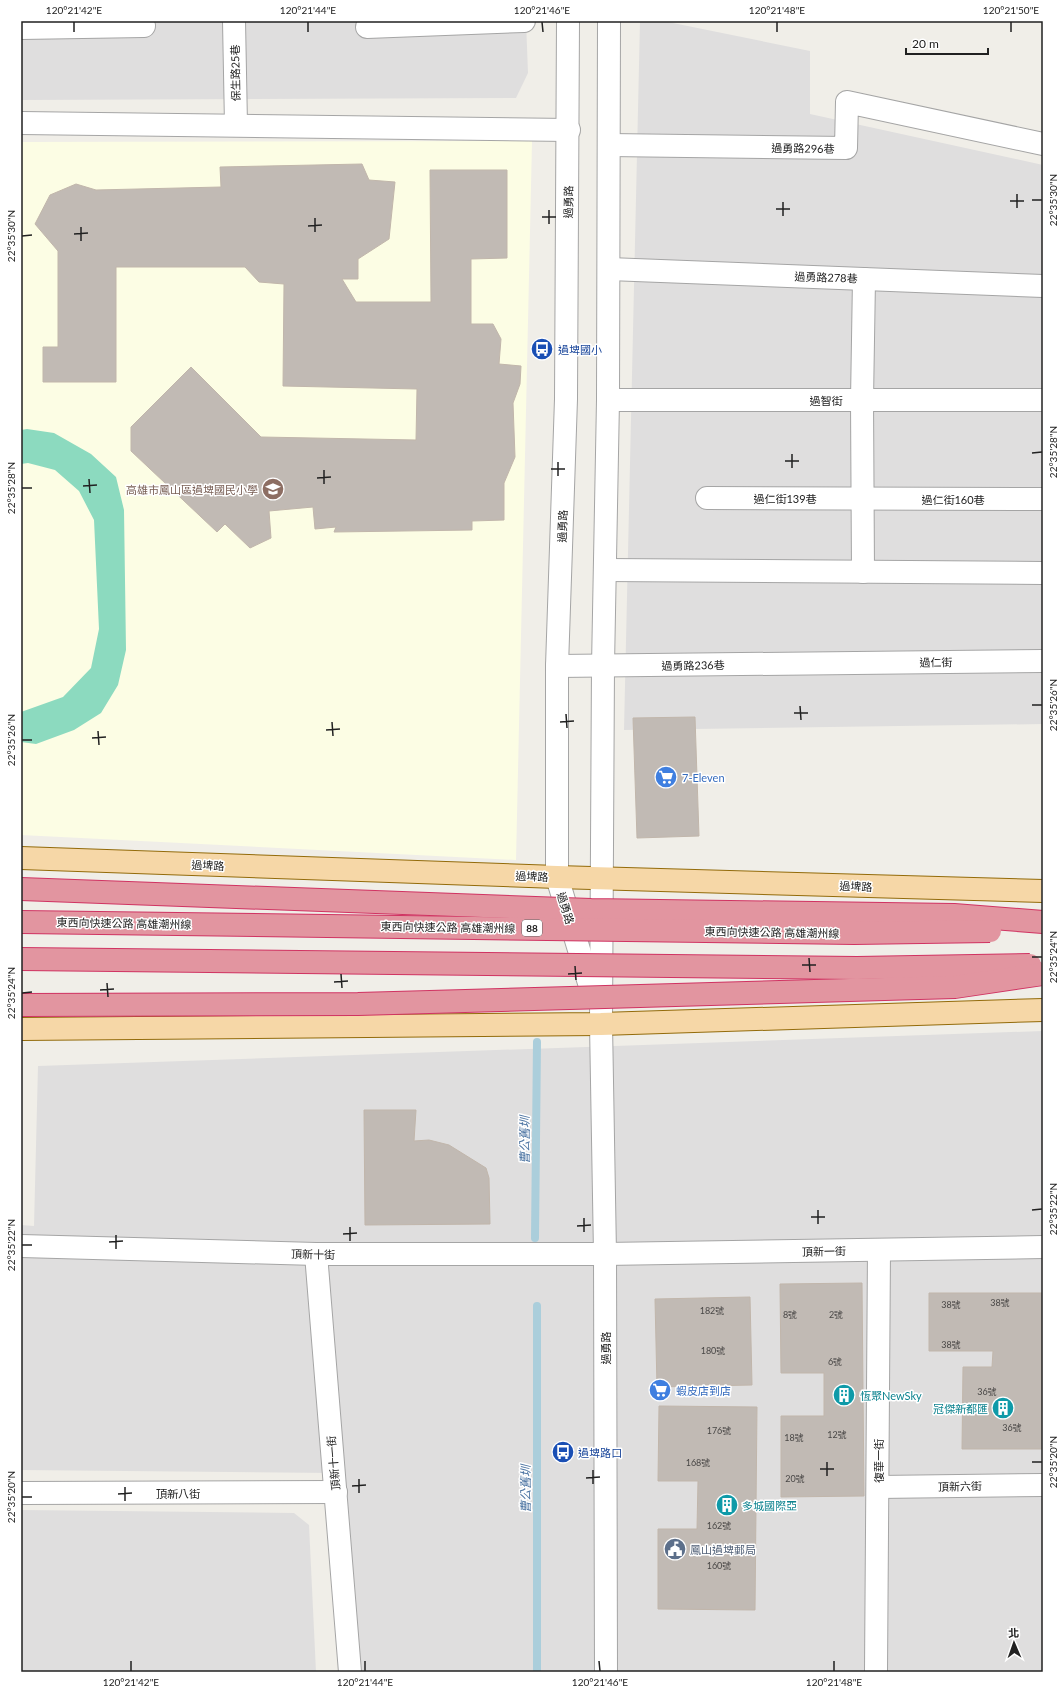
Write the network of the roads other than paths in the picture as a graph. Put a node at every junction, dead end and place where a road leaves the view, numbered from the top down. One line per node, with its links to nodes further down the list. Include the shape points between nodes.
1 (234, 21): 9 (street, 保生路25巷)
2 (524, 21): 6 (street)
3 (568, 21): 10 (street, 過勇路)
4 (610, 21): 12 (street, 過勇路)
5 (144, 26): 7 (street)
6 (367, 27)
7 (21, 28)
8 (21, 123): 9 (street)
9 (236, 125): 10 (street)
10 (569, 130): 27 (street, 過勇路, via 566,399)
11 (1043, 144): 12 (street, 過勇路296巷, via 848,102 846,148)
12 (609, 146): 13 (street, 過勇路)
13 (609, 269): 14 (street, 過勇路278巷); 16 (street, 過勇路)
14 (864, 279): 15 (street, 過勇路278巷); 17 (street)
15 (1043, 286)
16 (608, 400): 17 (street, 過智街); 22 (street, 過勇路)
17 (862, 400): 18 (street, 過智街); 20 (street)
18 (1043, 400)
19 (707, 498): 20 (street, 過仁街139巷)
20 (863, 499): 21 (street, 過仁街160巷); 23 (street)
21 (1043, 499)
22 (605, 570): 23 (street); 28 (street, 過勇路)
23 (864, 572): 24 (street)
24 (1043, 573)
25 (1043, 661): 26 (street, 過仁街)
26 (828, 663): 28 (street, 過勇路236巷)
27 (557, 666): 28 (street, 過勇路236巷); 30 (street, 過勇路)
28 (603, 666): 31 (street, 過勇路)
29 (21, 858): 30 (main road, 過埤路)
30 (557, 877): 31 (main road, 過埤路); 42 (street, 過勇路)
31 (602, 878): 33 (main road, 過埤路); 42 (street, 過勇路)
32 (21, 890): 35 (highway, bridge, via 591,910 954,915)
33 (1043, 891)
34 (21, 922): 36 (highway, 東西向快速公路 高雄潮州線 / 88, bridge, via 854,933)
35 (1043, 922)
36 (1043, 930)
37 (21, 959): 38 (highway, bridge, via 857,968)
38 (1043, 964)
39 (1043, 974): 40 (highway, bridge, via 955,987 358,1004)
40 (21, 1005)
41 (1043, 1010): 42 (main road)
42 (601, 1024): 43 (main road); 48 (street, 過勇路)
43 (21, 1029)
44 (21, 1246): 47 (street, 頂新十街)
45 (1043, 1247): 46 (street, 頂新一街)
46 (879, 1250): 48 (street, 頂新一街); 50 (street, 復華一街)
47 (316, 1254): 48 (street, 頂新十街); 51 (street, 頂新十一街)
48 (605, 1254): 54 (street, 過勇路)
49 (1043, 1485): 50 (street, 頂新六街)
50 (878, 1487): 55 (street, 復華一街)
51 (336, 1492): 52 (street, 頂新八街); 53 (street, 頂新十一街)
52 (21, 1493)
53 (350, 1672)
54 (606, 1672)
55 (876, 1672)

